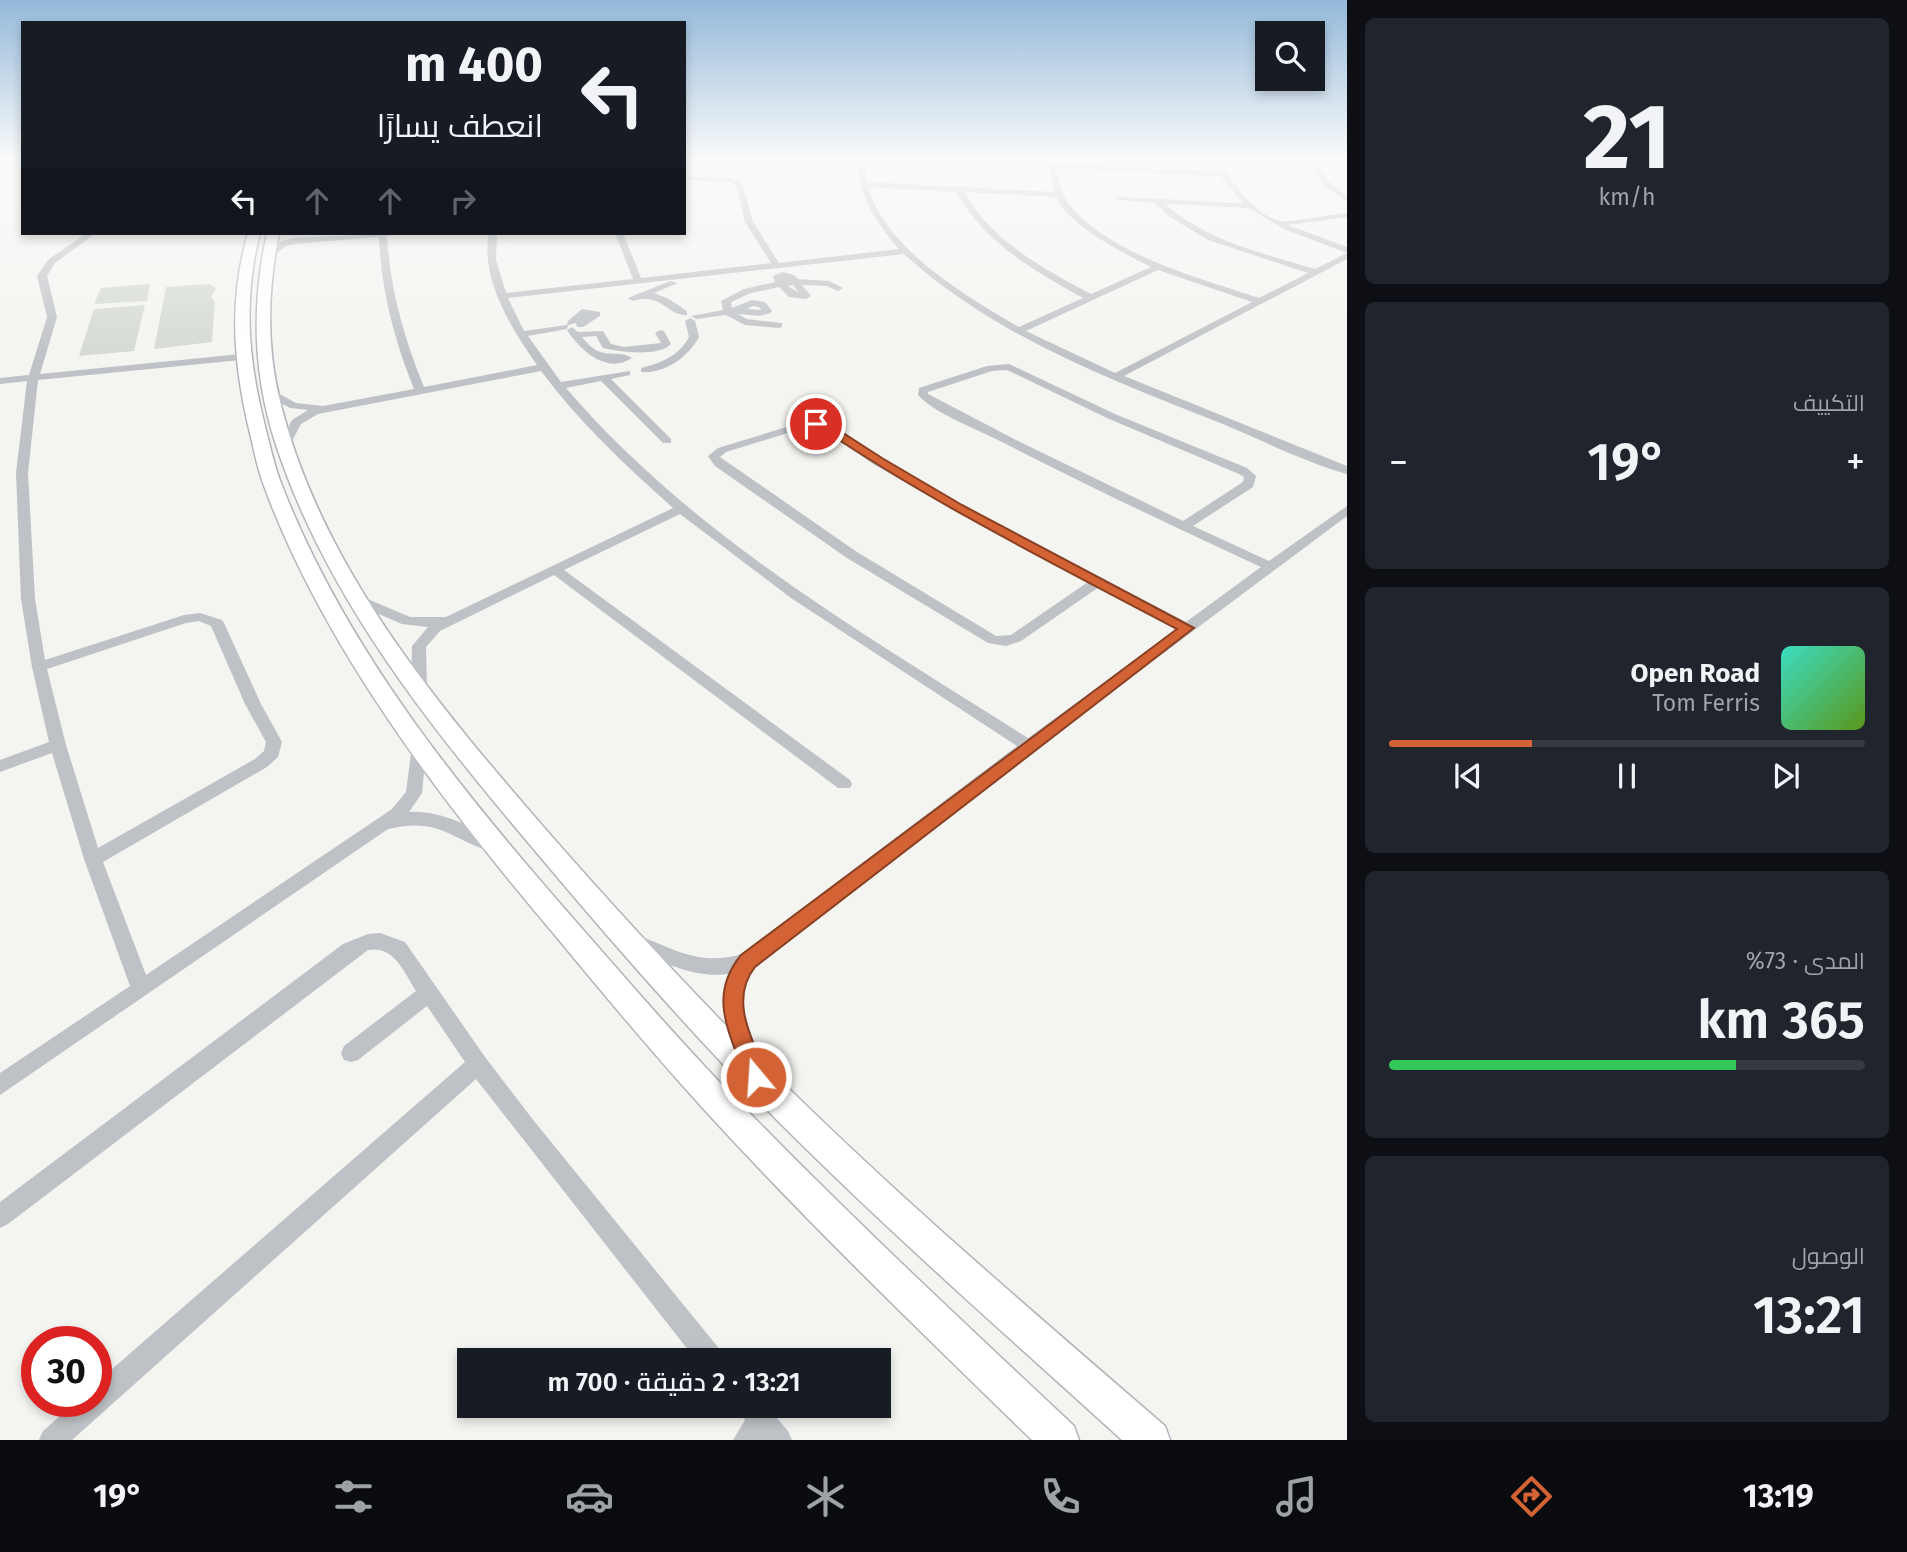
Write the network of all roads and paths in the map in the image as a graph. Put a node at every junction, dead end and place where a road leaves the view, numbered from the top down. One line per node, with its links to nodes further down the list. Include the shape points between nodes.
1 (752, 227): 19 (street)
2 (886, 227): 17 (street)
3 (988, 227): 30 (street, via 1043,270)
4 (1089, 227): 20 (street)
5 (1194, 227): 21 (street, via 1215,240)
6 (1291, 227): 16 (street)
7 (89, 235): 44 (street, via 44,271 42,281 52,317)
8 (254, 235): 39 (street, via 242,288)
9 (294, 235): 14 (street)
10 (353, 235): 14 (street)
11 (383, 235): 47 (street, via 390,307)
12 (493, 235): 28 (street, via 491,264)
13 (620, 235): 24 (street)
14 (309, 238): 15 (street)
15 (270, 245): 48 (street, via 261,327)
16 (1347, 250)
17 (906, 251): 19 (street); 36 (street, via 950,287)
18 (1347, 256): 21 (street)
19 (774, 266): 23 (street); 24 (street)
20 (1158, 267): 30 (street); 31 (street)
21 (1315, 272): 31 (street)
22 (750, 275): 27 (street, via 666,285)
23 (782, 280): 25 (street); 25 (street, via 793,296 806,296); 32 (street, via 735,294 725,304)
24 (638, 281): 28 (street)
25 (796, 283): 26 (street, via 822,281)
26 (838, 288)
27 (646, 294): 29 (street); 33 (street, via 671,303)
28 (503, 296): 38 (street)
29 (633, 298)
30 (1091, 298): 36 (street)
31 (1259, 300): 43 (street)
32 (732, 312): 33 (street); 34 (street, via 745,322)
33 (690, 317): 40 (street, via 694,337 673,360 645,370)
34 (779, 325)
35 (573, 328): 38 (street); 40 (street, via 599,334); 40 (street, via 591,354)
36 (1020, 330): 43 (street)
37 (660, 333): 40 (street, via 664,346)
38 (522, 334): 41 (street)
39 (241, 357): 44 (street); 51 (street)
40 (627, 362): 42 (street)
41 (543, 367): 46 (street); 47 (street)
42 (603, 377): 46 (street); 50 (street)
43 (1115, 377): 52 (street)
44 (33, 378): 45 (street); 64 (street, via 24,447 22,523)
45 (0, 381)
46 (559, 386): 54 (street, via 615,449)
47 (420, 390): 49 (street)
48 (270, 393): 49 (street, via 299,407); 51 (street)
49 (325, 408): 51 (street, via 299,419)
50 (667, 441)
51 (274, 450): 53 (street); 56 (street, via 295,473)
52 (1347, 470)
53 (277, 497): 56 (street, via 293,496 303,514); 66 (street, via 334,610)
54 (681, 508): 59 (street); 68 (street, via 777,582)
55 (1347, 510): 58 (street)
56 (315, 519): 61 (street)
57 (1184, 527): 57 (street, via 1059,469 936,404 928,393 983,370 1004,369 1250,476 1251,482); 58 (street)
58 (1269, 566): 63 (street)
59 (554, 569): 62 (street); 70 (street)
60 (1097, 582): 60 (street, via 1012,640 999,641 824,537 727,468 720,457 732,447 792,428 815,427 835,433 957,507); 63 (street)
61 (358, 600): 62 (street, via 411,623); 65 (street)
62 (452, 618): 65 (street, via 430,632 419,646)
63 (1187, 628): 68 (street)
64 (39, 667): 67 (street); 73 (street, via 171,624 199,622 220,630 274,742 272,753 261,763)
65 (419, 687): 74 (street, via 506,800)
66 (419, 743): 71 (street, via 414,793); 72 (street)
67 (58, 745): 69 (street); 73 (street)
68 (1028, 746): 75 (street)
69 (0, 766)
70 (844, 785)
71 (386, 824): 72 (street, via 436,819); 76 (street)
72 (494, 846): 89 (street, via 673,1054 766,1153)
73 (93, 859): 76 (street)
74 (627, 939): 75 (street, via 687,966 712,969); 80 (street)
75 (748, 961): 80 (street, via 733,986 732,1010)
76 (141, 989): 81 (street)
77 (428, 993): 78 (street); 79 (street); 82 (street, via 406,961 393,953 375,950 334,965)
78 (351, 1053)
79 (478, 1064): 83 (street); 84 (street)
80 (756, 1077): 90 (street, via 903,1220)
81 (0, 1085)
82 (0, 1216)
83 (702, 1348)
84 (112, 1386)
85 (77, 1417): 87 (street)
86 (752, 1422): 88 (street)
87 (52, 1440)
88 (779, 1440)
89 (1060, 1440)
90 (1151, 1440)

